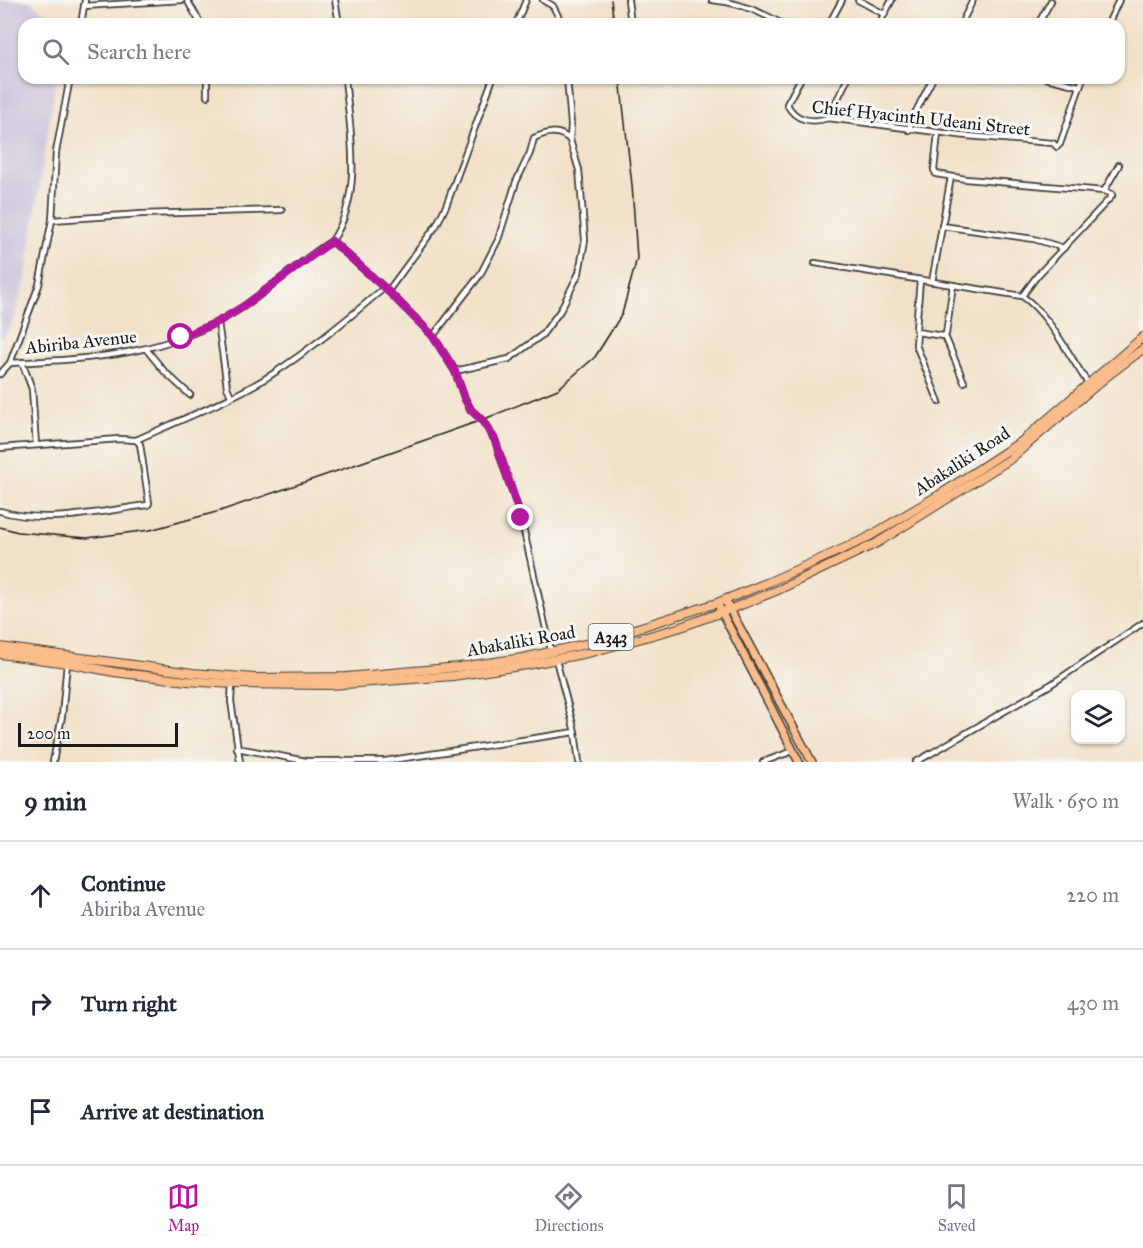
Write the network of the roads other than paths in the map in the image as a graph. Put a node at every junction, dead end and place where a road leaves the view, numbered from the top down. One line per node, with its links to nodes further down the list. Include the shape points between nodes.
1 (184, 0): 13 (street); 16 (street)
2 (335, 0): 17 (street)
3 (526, 0): 18 (street)
4 (543, 0): 19 (street, via 553,6)
5 (628, 0): 20 (street)
6 (712, 0): 21 (street, via 753,9)
7 (842, 0): 22 (street)
8 (858, 0): 14 (street)
9 (892, 0): 14 (street)
10 (973, 0): 24 (street)
11 (1119, 0): 26 (street)
12 (1051, 1): 25 (street)
13 (85, 3): 15 (street)
14 (884, 14): 23 (street)
15 (82, 18)
16 (197, 18)
17 (338, 18)
18 (518, 18)
19 (559, 18)
20 (630, 18)
21 (770, 18)
22 (832, 18)
23 (882, 18)
24 (964, 18)
25 (1041, 18)
26 (1111, 18)
27 (69, 84): 46 (street, via 56,152)
28 (207, 84): 37 (street)
29 (346, 84): 48 (street, Abiriba Avenue, via 353,152 351,196)
30 (491, 84): 54 (street, via 436,226)
31 (568, 84): 41 (street)
32 (798, 84): 38 (street, Chief Hyacinth Udeani Street, via 787,104 796,117 819,121)
33 (846, 84): 38 (street)
34 (930, 84): 39 (street)
35 (1071, 84): 36 (street)
36 (1079, 86): 40 (street, Chief Hyacinth Udeani Street, via 1057,147 1053,143)
37 (207, 96)
38 (828, 118): 39 (street, Chief Hyacinth Udeani Street)
39 (909, 130): 40 (street, Chief Hyacinth Udeani Street)
40 (938, 133): 43 (street, via 934,173)
41 (570, 140): 58 (street, via 558,132 534,138 498,240 480,275); 65 (street, via 579,170 585,240 579,273 565,304 542,335 509,359)
42 (1119, 165): 44 (street)
43 (951, 177): 44 (street); 47 (street)
44 (1104, 191): 49 (street, via 1112,196)
45 (282, 210): 46 (street)
46 (52, 220): 64 (street, via 39,285)
47 (942, 226): 49 (street, via 1034,239); 52 (street)
48 (332, 241): 54 (street); 56 (street, Abiriba Avenue)
49 (1064, 248): 55 (street)
50 (815, 263): 51 (street)
51 (920, 280): 52 (street); 57 (street)
52 (932, 282): 53 (street)
53 (953, 285): 55 (street); 59 (street)
54 (386, 289): 58 (street); 70 (street, via 274,373)
55 (1022, 296): 68 (street, via 1033,303)
56 (218, 322): 62 (street, Abiriba Avenue); 70 (street)
57 (917, 332): 59 (street); 71 (street, via 916,345)
58 (433, 336): 65 (street)
59 (945, 336): 67 (street)
60 (1143, 337): 68 (highway, Abakaliki Road / A343)
61 (1143, 349): 77 (highway, Abakaliki Road / A343, via 1034,441 973,485 878,543)
62 (146, 350): 63 (street, Abiriba Avenue); 69 (street)
63 (22, 362): 64 (street, Abiriba Avenue); 73 (street, via 32,389)
64 (10, 363): 66 (street, Abiriba Avenue)
65 (455, 371): 81 (street, via 467,404 495,440 521,518)
66 (0, 374)
67 (964, 382)
68 (1088, 383): 76 (highway, Abakaliki Road / A343, via 1022,441 898,520 845,548)
69 (190, 394)
70 (231, 396): 72 (street)
71 (939, 402)
72 (136, 440): 73 (street); 75 (street, via 140,444 148,505 52,518)
73 (36, 446): 74 (street)
74 (0, 448)
75 (0, 511)
76 (721, 602): 77 (main road); 81 (highway, Abakaliki Road / A343)
77 (725, 611): 81 (highway, Abakaliki Road / A343, via 678,628); 86 (main road); 93 (main road)
78 (1143, 622): 94 (street, via 1050,685)
79 (0, 646): 81 (highway, Abakaliki Road / A343, via 182,672 255,678 394,674)
80 (0, 654): 82 (highway, Abakaliki Road / A343)
81 (554, 656): 83 (highway, Abakaliki Road / A343, via 453,676 356,684); 84 (street)
82 (68, 663): 83 (highway, Abakaliki Road / A343, via 114,672); 87 (street)
83 (232, 684): 85 (street)
84 (575, 732): 89 (street); 90 (street)
85 (237, 748): 88 (street); 89 (street, via 306,761)
86 (793, 751): 91 (street); 92 (main road)
87 (53, 762)
88 (240, 762)
89 (378, 762)
90 (579, 762)
91 (762, 762)
92 (799, 762)
93 (812, 762)
94 (916, 762)

